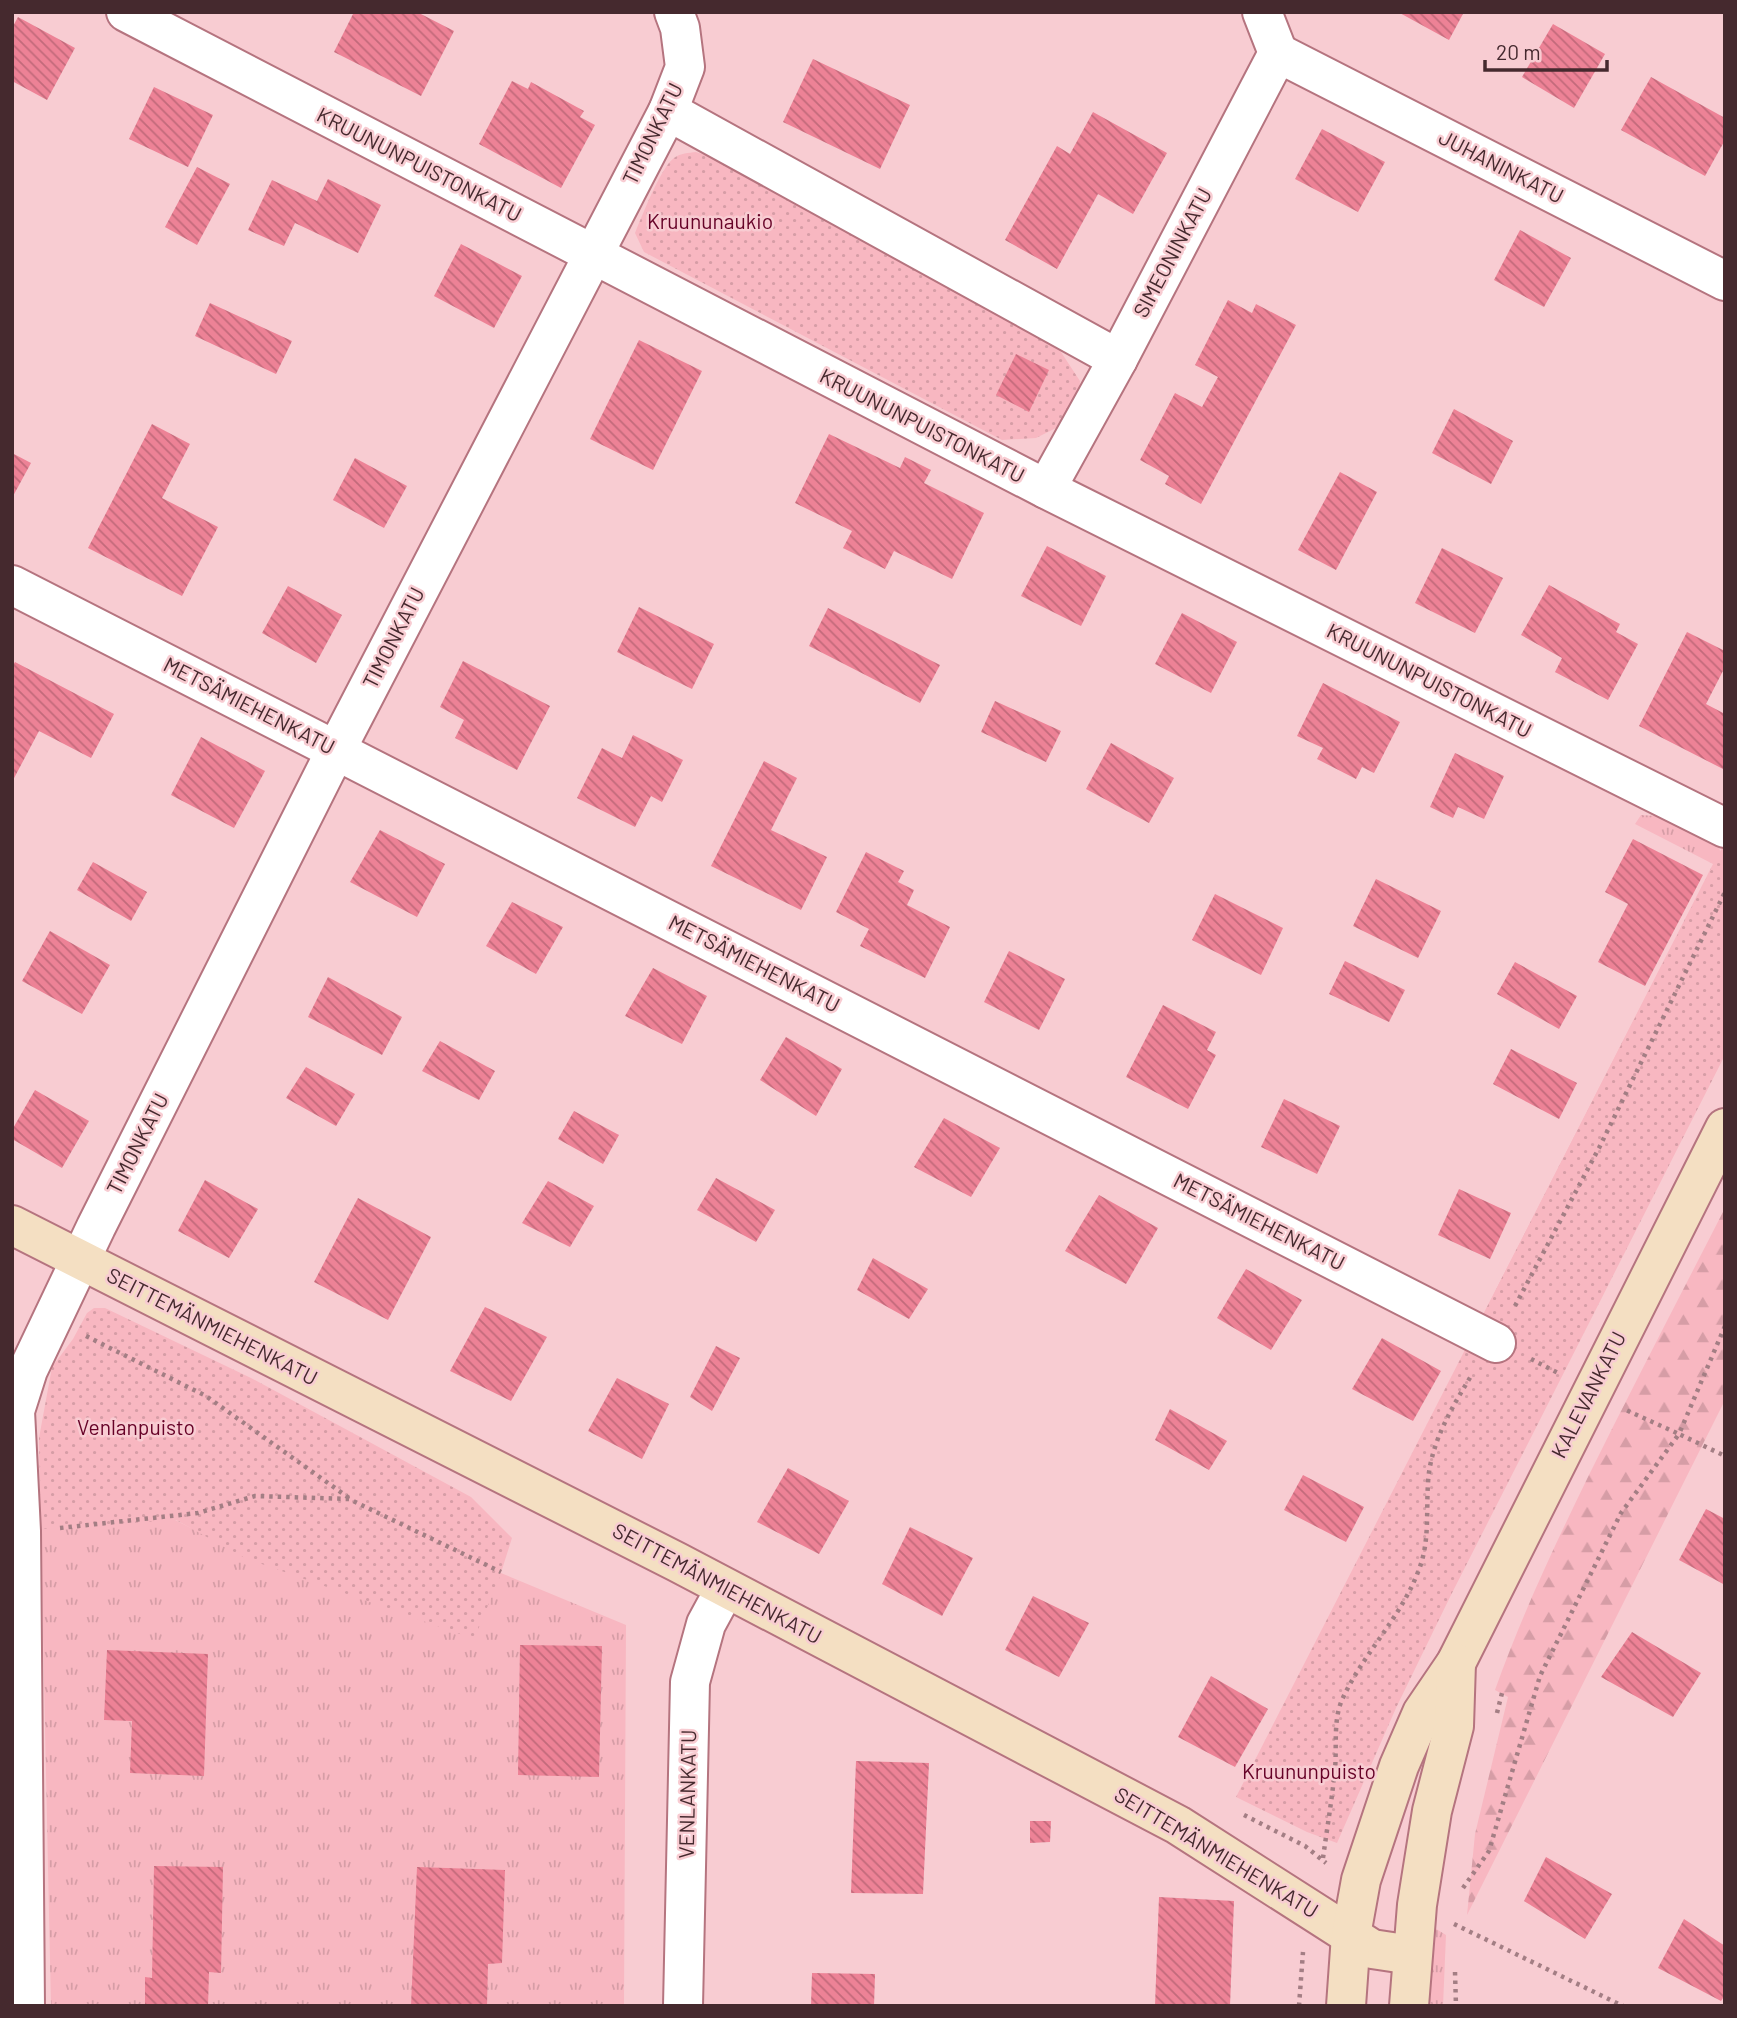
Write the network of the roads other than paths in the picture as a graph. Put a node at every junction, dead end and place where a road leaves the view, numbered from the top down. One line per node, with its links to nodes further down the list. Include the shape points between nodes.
1 (126, 12): 6 (street, KRUUNUNPUISTONKATU)
2 (674, 12): 5 (street, TIMONKATU, via 681,28 685,67)
3 (1262, 12): 4 (street)
4 (1278, 53): 7 (street, JUHANINKATU); 8 (street, SIMEONINKATU)
5 (668, 111): 6 (street, TIMONKATU); 8 (street)
6 (592, 255): 9 (street, KRUUNUNPUISTONKATU); 11 (street, TIMONKATU)
7 (1725, 281)
8 (1118, 359): 9 (street, SIMEONINKATU)
9 (1045, 489): 12 (street, KRUUNUNPUISTONKATU)
10 (12, 585): 11 (street, METSÄMIEHENKATU)
11 (336, 750): 15 (street, TIMONKATU); 16 (street, METSÄMIEHENKATU)
12 (1725, 828)
13 (1725, 1128): 18 (street, KALEVANKATU)
14 (12, 1225): 15 (street, SEITTEMÄNMIEHENKATU)
15 (80, 1260): 17 (street, SEITTEMÄNMIEHENKATU); 21 (street, TIMONKATU, via 27,1370 15,1411 21,1531)
16 (1496, 1343)
17 (725, 1589): 19 (street, SEITTEMÄNMIEHENKATU, via 1178,1825); 22 (street, VENLANKATU, via 706,1624 691,1682)
18 (1456, 1663): 19 (street, KALEVANKATU, via 1422,1713 1399,1766 1361,1880); 20 (street, KALEVANKATU, via 1454,1726 1432,1811)
19 (1351, 1935): 20 (street, SEITTEMÄNMIEHENKATU, via 1373,1949); 23 (street, KALEVANKATU)
20 (1412, 1955): 24 (street, KALEVANKATU)
21 (25, 2006)
22 (683, 2006)
23 (1346, 2006)
24 (1409, 2006)

